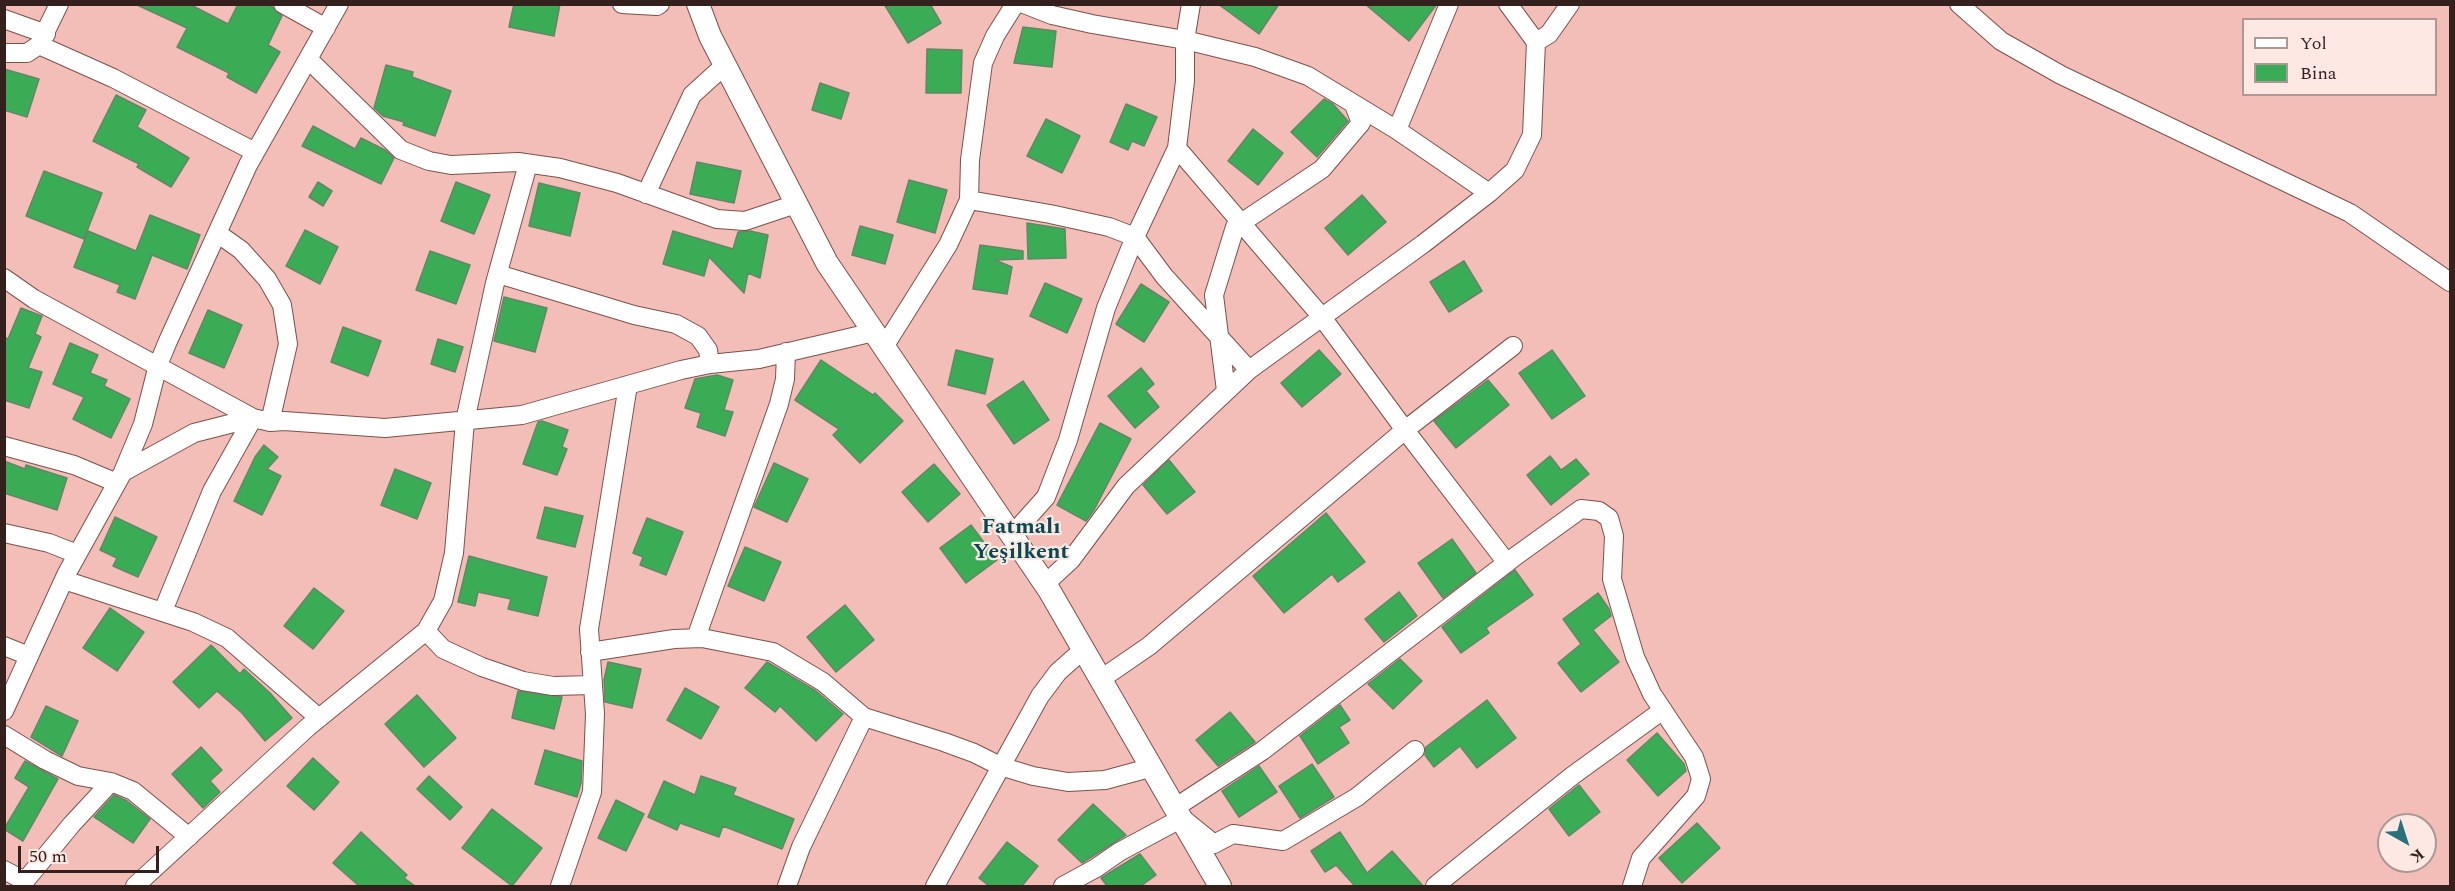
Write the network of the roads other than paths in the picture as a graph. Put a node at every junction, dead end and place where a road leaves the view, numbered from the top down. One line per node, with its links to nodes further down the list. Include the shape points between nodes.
1 (59, 4): 16 (street)
2 (283, 4): 15 (street)
3 (339, 4): 15 (street)
4 (622, 4): 5 (street)
5 (660, 4)
6 (698, 4): 21 (street)
7 (1015, 4): 29 (street, via 983,63 970,160)
8 (1024, 4): 17 (street, via 1092,24)
9 (1191, 4): 17 (street)
10 (1449, 4): 23 (street)
11 (1508, 4): 18 (street)
12 (1570, 4): 18 (street, via 1549,34)
13 (1959, 4): 36 (street, via 2001,42 2061,75 2350,213)
14 (4, 19): 16 (street)
15 (326, 28): 20 (street)
16 (43, 39): 19 (street, via 27,53); 25 (street)
17 (1185, 40): 22 (street, via 1255,57 1308,76); 24 (street, via 1185,81)
18 (1536, 42): 27 (street, via 1532,135 1515,170)
19 (4, 52)
20 (308, 59): 25 (street); 26 (street, via 401,150 451,165)
21 (725, 65): 28 (street, via 692,95); 30 (street)
22 (1354, 105): 23 (street); 31 (street, via 1361,123 1322,169)
23 (1397, 130): 27 (street)
24 (1177, 148): 31 (street); 33 (street)
25 (255, 152): 32 (street)
26 (528, 164): 28 (street, via 560,168); 34 (street)
27 (1489, 193): 37 (street)
28 (646, 194): 30 (street, via 717,219 745,221)
29 (969, 200): 33 (street, via 1085,221); 39 (street, via 948,244)
30 (796, 204): 39 (street, via 827,263)
31 (1241, 222): 37 (street); 38 (street, via 1235,227 1214,296)
32 (217, 233): 43 (street); 47 (street, via 254,264 282,305 288,344)
33 (1135, 237): 38 (street); 53 (street, via 1106,308 1068,440 1046,497)
34 (498, 274): 42 (street, via 676,324 698,336 708,350); 48 (street)
35 (5, 279): 43 (street, via 34,299)
36 (2451, 282)
37 (1321, 316): 44 (street); 49 (street)
38 (1220, 339): 44 (street); 46 (street)
39 (879, 340): 41 (street); 53 (street)
40 (1513, 346): 49 (street)
41 (786, 352): 42 (street); 60 (street, via 785,379 778,404)
42 (710, 364): 45 (street)
43 (158, 365): 47 (street); 51 (street, via 143,424)
44 (1249, 370): 46 (street)
45 (628, 385): 48 (street, via 522,415); 63 (street, via 589,630)
46 (1226, 391): 57 (street, via 1126,486 1071,560)
47 (261, 420): 48 (street, via 385,428); 51 (street, via 194,433); 58 (street, via 212,491)
48 (465, 421): 59 (street, via 454,553 443,601)
49 (1405, 430): 55 (street); 65 (street, via 1149,646)
50 (4, 446): 51 (street)
51 (120, 477): 54 (street)
52 (4, 533): 54 (street)
53 (1012, 535): 57 (street)
54 (77, 554): 56 (street)
55 (1507, 562): 67 (street, via 1581,508 1599,511 1610,518 1614,536 1612,579 1635,657); 76 (street)
56 (64, 580): 58 (street); 64 (street)
57 (1045, 584): 62 (street)
58 (163, 611): 70 (street, via 227,638)
59 (426, 632): 66 (street, via 444,649 523,681 553,686); 70 (street)
60 (696, 638): 63 (street); 69 (street, via 773,652 823,682)
61 (4, 646): 64 (street)
62 (1083, 649): 65 (street); 73 (street, via 1040,696)
63 (590, 652): 66 (street)
64 (29, 656): 68 (street)
65 (1101, 679): 74 (street)
66 (593, 685): 80 (street, via 592,792)
67 (1663, 710): 85 (street, via 1572,776); 86 (street, via 1694,757 1701,779 1696,796 1641,858)
68 (4, 711)
69 (864, 717): 73 (street, via 974,753); 81 (street, via 801,847)
70 (319, 718): 77 (street)
71 (4, 735): 75 (street, via 78,776)
72 (1415, 750): 76 (street, via 1357,797 1283,841 1233,834 1214,844)
73 (1000, 766): 74 (street, via 1068,782 1105,780); 82 (street)
74 (1153, 768): 76 (street)
75 (111, 782): 77 (street, via 133,791); 78 (street, via 25,881)
76 (1179, 812): 83 (street); 84 (street)
77 (189, 837): 79 (street)
78 (4, 870)
79 (135, 886)
80 (560, 886)
81 (787, 886)
82 (935, 886)
83 (1063, 886)
84 (1220, 886)
85 (1435, 886)
86 (1632, 886)

